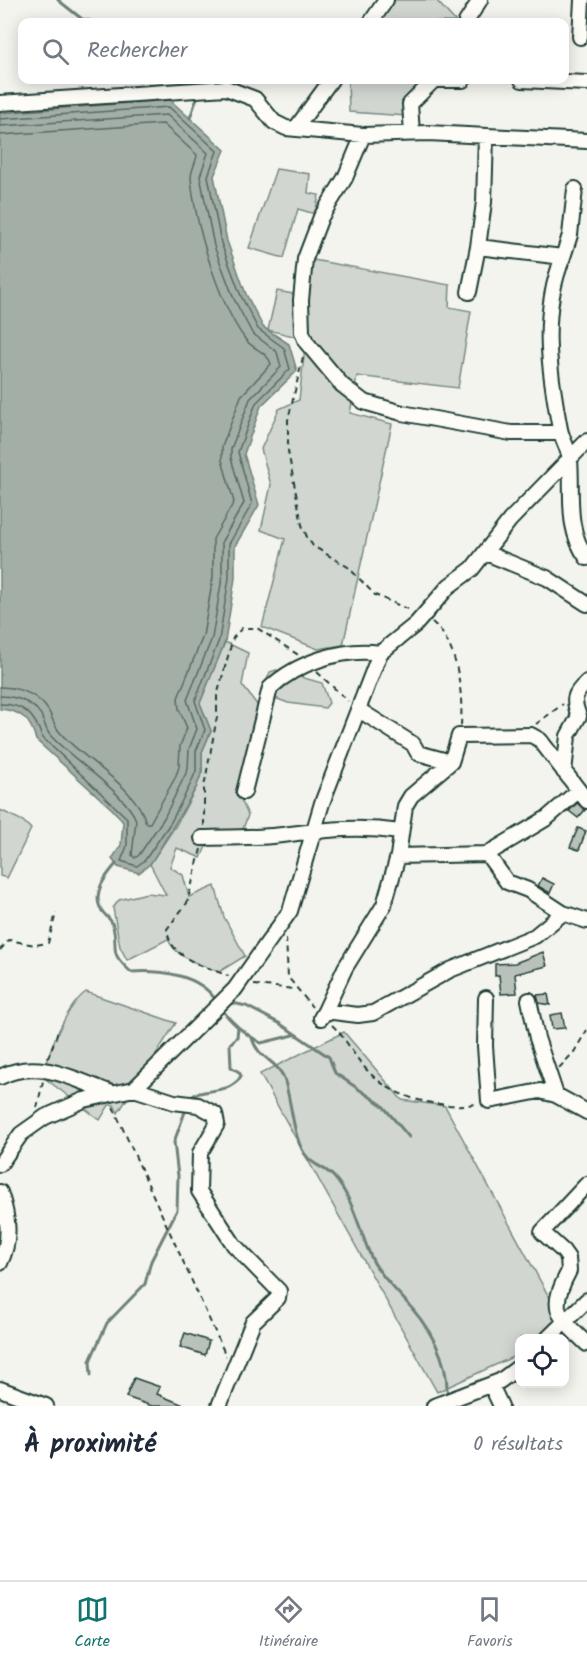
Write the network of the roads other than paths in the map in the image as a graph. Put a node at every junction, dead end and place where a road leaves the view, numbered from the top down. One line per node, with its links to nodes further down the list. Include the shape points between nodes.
1 (386, 0): 4 (street)
2 (480, 0): 5 (street)
3 (582, 0): 6 (street)
4 (374, 18)
5 (469, 18)
6 (583, 37)
7 (569, 82): 8 (street)
8 (587, 83)
9 (329, 84): 12 (street)
10 (430, 84): 13 (street, via 410,104)
11 (0, 103): 12 (street, via 226,88 255,99 281,126)
12 (296, 128): 14 (street)
13 (412, 133): 14 (street); 15 (street)
14 (363, 135): 21 (street, via 345,178 321,217 305,259 301,300 306,342 342,385 364,402 511,433)
15 (486, 136): 16 (street); 18 (street)
16 (587, 141)
17 (575, 189): 19 (street)
18 (478, 247): 19 (street); 20 (street)
19 (564, 257): 21 (street, via 553,284 548,336)
20 (470, 292)
21 (561, 433): 23 (street)
22 (587, 441): 23 (street)
23 (570, 460): 24 (street, via 510,520); 25 (street, via 570,511 574,533)
24 (486, 553): 26 (street, via 547,578); 27 (street, via 448,586 416,624)
25 (587, 558)
26 (587, 604)
27 (380, 652): 29 (street); 32 (street, via 308,662 270,688)
28 (587, 682): 31 (street, via 575,693 579,716 568,736)
29 (358, 710): 30 (street, via 413,744 418,753); 34 (street)
30 (451, 762): 31 (street, via 459,736 521,733 540,740); 35 (street, via 407,802)
31 (564, 772): 33 (street)
32 (244, 792)
33 (583, 796): 37 (street)
34 (314, 829): 35 (street, via 356,827); 36 (street, via 271,836); 44 (street, via 290,911 260,957 235,989)
35 (400, 832): 38 (street)
36 (202, 838)
37 (488, 854): 38 (street); 39 (street, via 507,882 528,890)
38 (398, 856): 39 (street, via 384,905 345,968 323,1014 373,1013 450,970 535,936)
39 (563, 913): 40 (street)
40 (587, 921)
41 (486, 998): 46 (street, via 489,1101 534,1091)
42 (529, 1000): 46 (street)
43 (0, 1077): 45 (street, via 15,1069 41,1068)
44 (134, 1089): 45 (street); 61 (street, via 198,1105 215,1114 217,1124 200,1153 199,1191 234,1245 279,1291 278,1298 253,1322)
45 (109, 1093): 48 (street, via 84,1100 32,1125)
46 (556, 1095): 47 (street)
47 (587, 1112)
48 (0, 1164)
49 (587, 1184): 54 (street, via 542,1232 563,1251 569,1264 556,1305)
50 (0, 1191): 51 (street, via 5,1208)
51 (4, 1230): 52 (street, via 8,1244)
52 (0, 1263)
53 (587, 1300): 54 (street)
54 (565, 1322): 55 (street); 56 (street)
55 (552, 1334)
56 (587, 1344)
57 (515, 1369): 58 (street)
58 (491, 1385): 62 (street); 63 (street)
59 (0, 1390): 60 (street)
60 (46, 1406)
61 (219, 1406)
62 (434, 1406)
63 (501, 1406)

